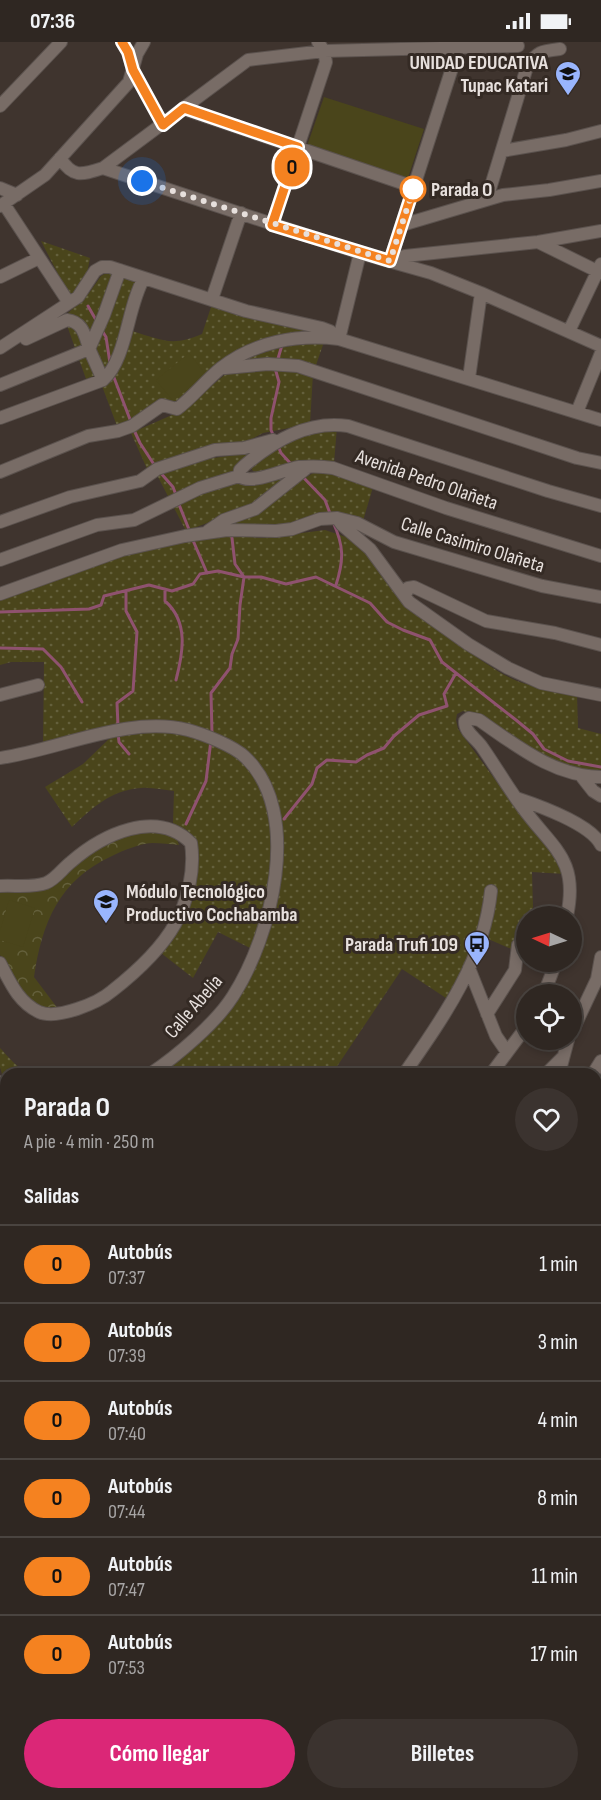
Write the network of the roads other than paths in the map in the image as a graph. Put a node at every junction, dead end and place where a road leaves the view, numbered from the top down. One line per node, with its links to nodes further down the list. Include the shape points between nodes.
1 (61, 42): 9 (street)
2 (122, 42): 8 (street)
3 (144, 42): 8 (street)
4 (449, 45): 5 (street); 6 (street); 18 (street, via 453,65)
5 (518, 46)
6 (321, 47): 10 (street, via 248,60); 13 (street, via 326,62)
7 (560, 50): 14 (street, via 535,55 527,68)
8 (133, 70): 11 (street); 15 (street, via 129,82)
9 (0, 106)
10 (184, 108): 11 (street); 13 (street)
11 (163, 125): 16 (street)
12 (601, 130): 14 (street)
13 (298, 147): 18 (street); 24 (street)
14 (502, 151): 21 (street, via 490,189)
15 (60, 158): 16 (street, via 68,170 76,173); 20 (street, via 35,184)
16 (103, 168): 23 (street)
17 (601, 181): 21 (street, via 503,195)
18 (414, 187): 25 (street)
19 (0, 188): 20 (street)
20 (16, 195): 22 (street)
21 (475, 204): 25 (street)
22 (2, 205): 29 (street)
23 (241, 213): 24 (street); 36 (street)
24 (272, 225): 28 (street)
25 (402, 225): 30 (street)
26 (601, 231): 27 (street)
27 (538, 242): 30 (street, via 405,256); 31 (street)
28 (360, 253): 30 (street); 39 (street)
29 (39, 258): 33 (street); 37 (street)
30 (390, 261): 35 (street)
31 (600, 269): 38 (street)
32 (120, 270): 34 (street); 37 (street, via 102,267 95,271 78,297); 42 (street)
33 (0, 277)
34 (144, 278): 36 (street); 46 (street, via 121,348)
35 (481, 293): 38 (street); 45 (street)
36 (212, 299): 39 (street, via 322,328)
37 (69, 303): 41 (street)
38 (569, 331): 40 (street)
39 (339, 339): 44 (street, via 305,338 265,344); 45 (street)
40 (601, 346)
41 (2, 347): 42 (street, via 67,320 81,326)
42 (89, 349): 46 (street); 47 (street)
43 (601, 353): 48 (street)
44 (221, 368): 52 (street, via 298,366 566,455); 54 (street, via 177,409 162,405 132,426 88,436)
45 (469, 378): 48 (street)
46 (103, 380): 49 (street)
47 (0, 385)
48 (577, 412): 50 (street)
49 (0, 418)
50 (601, 420)
51 (281, 438): 55 (street, via 244,465); 56 (street, via 339,424); 58 (street, via 244,448 215,450 157,469 140,481 70,497)
52 (601, 463)
53 (310, 466): 55 (street, Avenida Pedro Olañeta, via 249,480); 59 (street, via 255,508 224,520); 60 (street, Avenida Pedro Olañeta, via 333,468)
54 (0, 472)
55 (239, 476): 61 (street, Avenida Pedro Olañeta, via 200,488 134,520 98,525)
56 (601, 506)
57 (337, 518): 59 (street, via 276,531); 63 (street, via 370,549); 64 (street, Calle Casimiro Olañeta, via 357,523 394,542 542,586)
58 (0, 522)
59 (207, 532): 62 (street, via 122,550)
60 (601, 556)
61 (0, 560)
62 (0, 594)
63 (405, 596): 65 (street, via 408,588 414,587 486,621); 68 (street, via 468,644 508,668 541,682)
64 (601, 597)
65 (601, 645)
66 (38, 685): 67 (street)
67 (0, 695)
68 (601, 695)
69 (0, 758): 88 (street, Calle Abelia, via 129,729 166,726 189,730 225,745 244,755 254,767 272,806 277,845 272,888 255,954 232,997 187,1045)
70 (582, 777): 71 (street); 72 (street); 73 (street, via 545,764 479,720 469,718 464,726)
71 (601, 777)
72 (601, 796)
73 (516, 798): 74 (street, via 582,827); 77 (street, via 566,864 571,889)
74 (601, 845)
75 (0, 886): 80 (street, via 48,882 71,861 126,829 157,827 174,831 191,843 191,873 176,923 156,949 111,992 67,1011 42,1013 19,997)
76 (491, 891): 81 (street, via 488,916)
77 (568, 906)
78 (601, 957): 82 (street, via 597,979)
79 (516, 962): 83 (street, via 515,970)
80 (0, 963)
81 (469, 968): 83 (street); 89 (street, via 447,1011)
82 (582, 1011)
83 (487, 1014): 86 (street)
84 (516, 1040): 86 (street)
85 (565, 1050): 87 (street)
86 (507, 1052): 90 (street)
87 (563, 1056): 91 (street); 92 (street)
88 (158, 1068)
89 (408, 1068)
90 (495, 1068)
91 (552, 1068)
92 (560, 1068)

